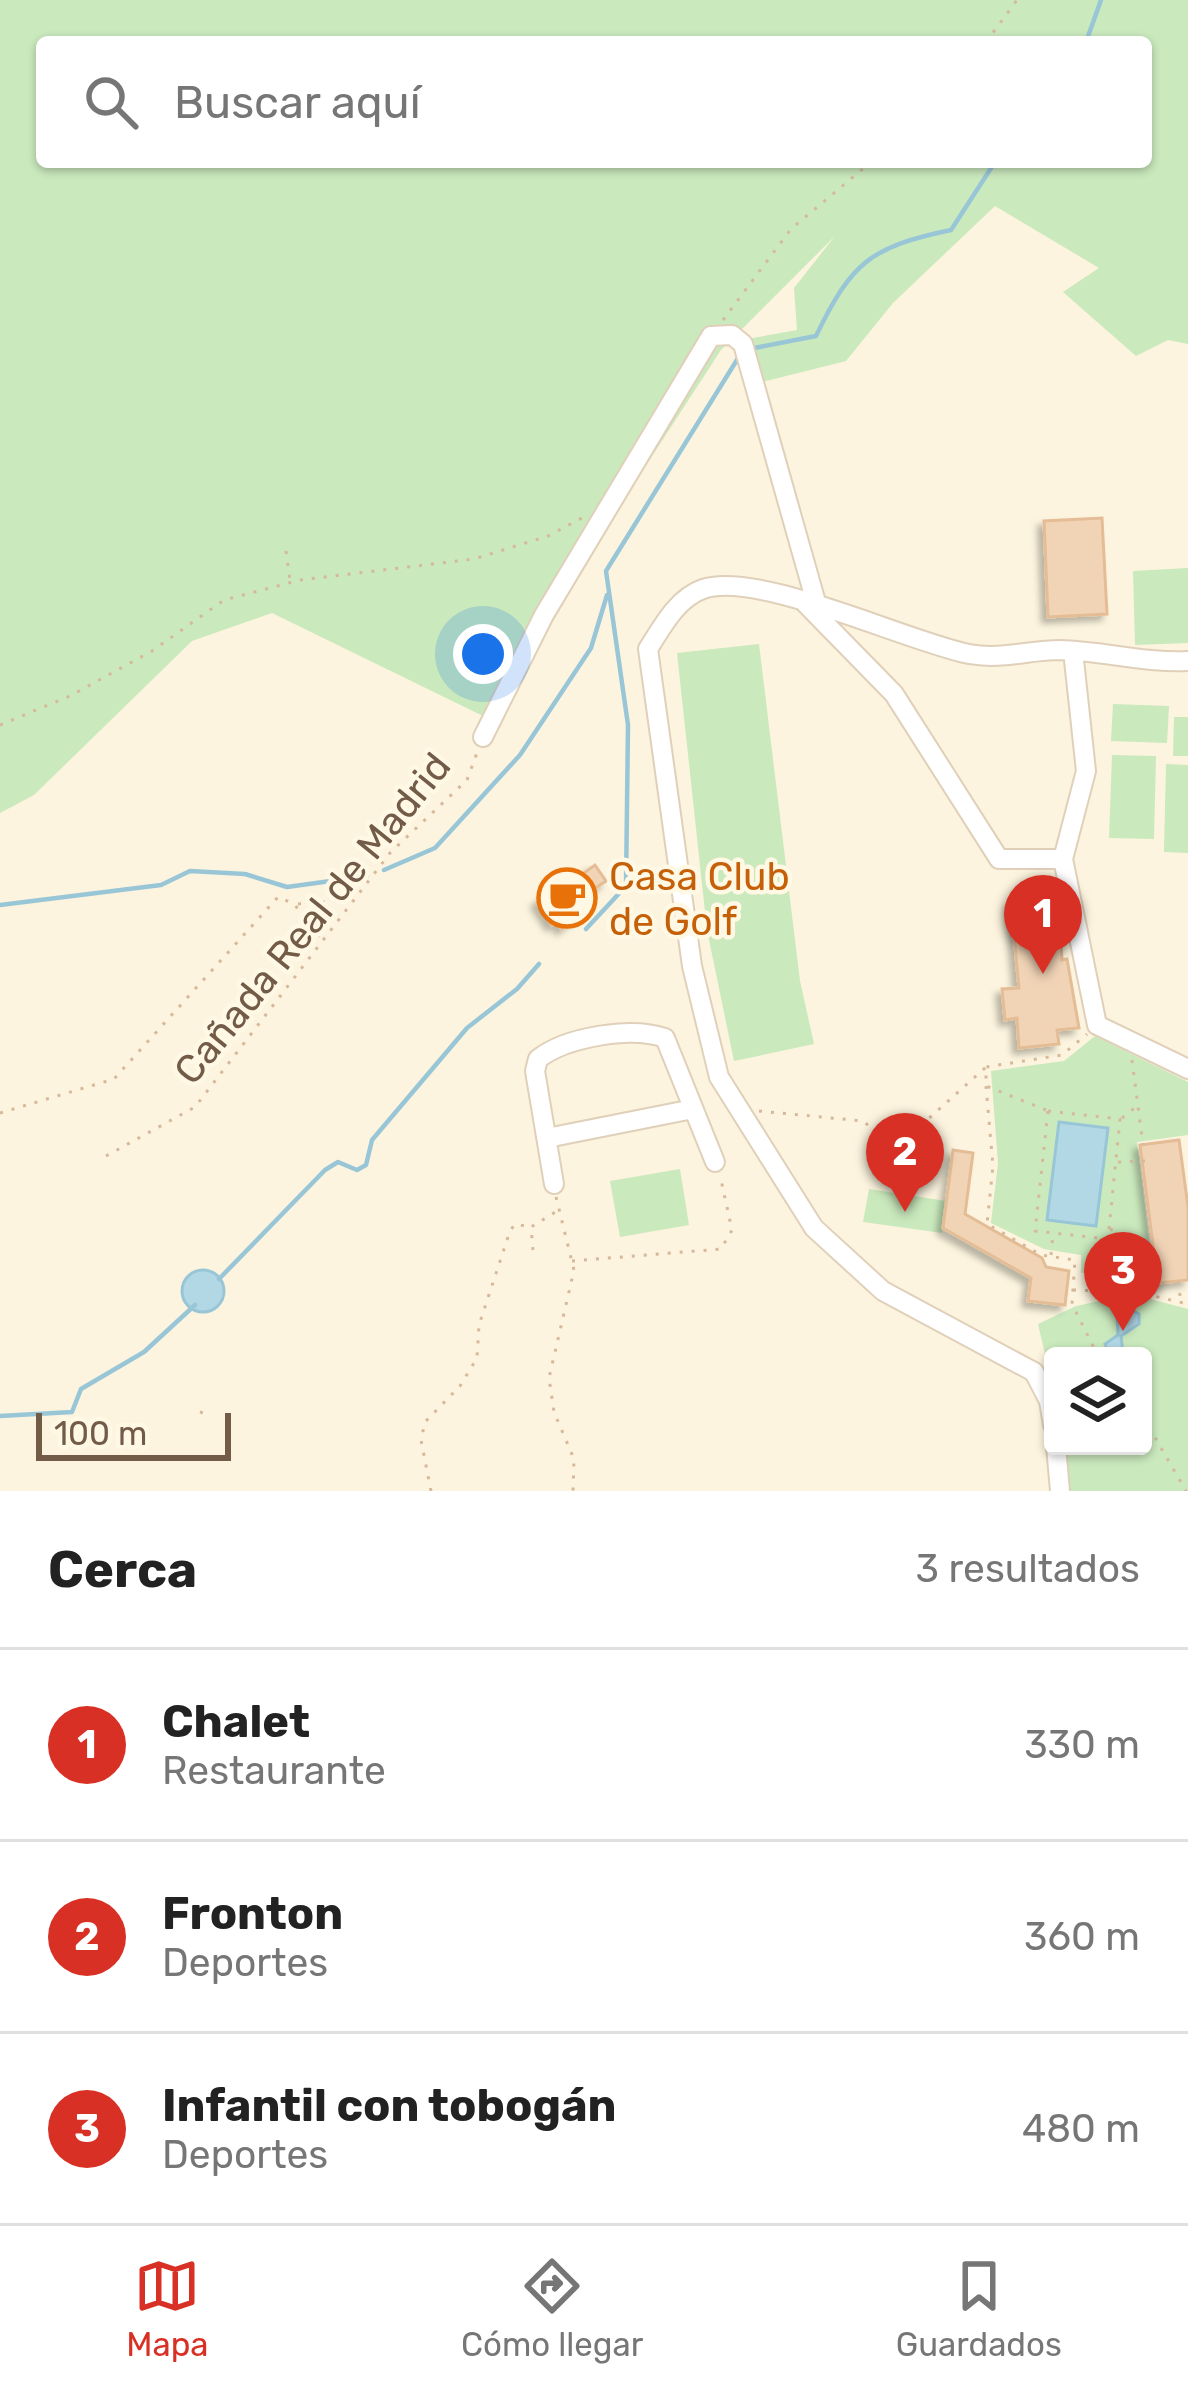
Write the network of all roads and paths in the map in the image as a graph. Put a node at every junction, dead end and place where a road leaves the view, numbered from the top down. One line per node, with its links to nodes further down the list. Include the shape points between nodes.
1 (1017, 0): 2 (path)
2 (990, 36)
3 (864, 168): 4 (path, via 791,229)
4 (712, 336): 5 (street); 8 (street, via 732,335 745,352)
5 (612, 500): 7 (path, via 548,536 474,559); 12 (street)
6 (286, 550): 7 (path)
7 (291, 583): 11 (path, via 224,600 152,651)
8 (810, 604): 9 (street, via 969,654); 13 (street, via 894,694 999,859); 18 (street, via 702,589 673,611 648,649)
9 (1073, 651): 10 (street); 13 (street, via 1086,771)
10 (1188, 661)
11 (0, 725)
12 (483, 737): 14 (path, Cañada Real de Madrid, via 467,780 390,853)
13 (1063, 859): 17 (street)
14 (356, 900): 15 (path); 16 (path, Cañada Real de Madrid)
15 (294, 904): 16 (path); 27 (path, via 278,897 114,1079)
16 (325, 944): 32 (path, Cañada Real de Madrid, via 195,1107)
17 (1097, 1024): 19 (street); 21 (path, via 1062,1055)
18 (709, 1037): 20 (street); 28 (street)
19 (1130, 1040): 22 (street); 24 (path)
20 (668, 1048): 25 (street); 30 (street, via 664,1038 641,1034 548,1052 536,1071)
21 (986, 1067): 23 (path); 28 (path, via 896,1148 882,1132 843,1116)
22 (1188, 1069)
23 (986, 1086): 26 (path); 43 (path, via 993,1166 987,1224)
24 (1137, 1106): 29 (path); 31 (path)
25 (693, 1108): 30 (street); 34 (street)
26 (1048, 1111): 29 (path); 40 (path, via 1035,1231)
27 (0, 1113)
28 (739, 1114): 51 (street, via 814,1228 849,1263 919,1314 1034,1372)
29 (1120, 1119): 35 (path)
30 (547, 1138): 36 (street)
31 (1143, 1145)
32 (106, 1156)
33 (1145, 1161): 35 (path)
34 (716, 1162): 44 (path, via 731,1208 732,1230 721,1249)
35 (1116, 1162): 39 (path)
36 (554, 1184): 37 (path)
37 (559, 1210): 38 (path); 44 (path)
38 (531, 1227): 42 (path); 56 (path, via 510,1231 479,1325 477,1358 425,1423)
39 (1109, 1229): 40 (path, via 1108,1239); 41 (path)
40 (1053, 1233): 43 (path)
41 (1153, 1246)
42 (532, 1250)
43 (1050, 1256): 47 (path, via 1075,1260)
44 (572, 1261): 57 (path, via 549,1378 574,1459)
45 (1157, 1277): 48 (path)
46 (1178, 1281): 49 (path)
47 (1073, 1291): 48 (path); 50 (path)
48 (1136, 1292): 49 (path)
49 (1185, 1305)
50 (1094, 1347)
51 (1044, 1391)
52 (200, 1412): 53 (path)
53 (211, 1415)
54 (1152, 1432): 59 (path)
55 (1057, 1455): 58 (street)
56 (431, 1491)
57 (573, 1491)
58 (1060, 1491)
59 (1186, 1491)

